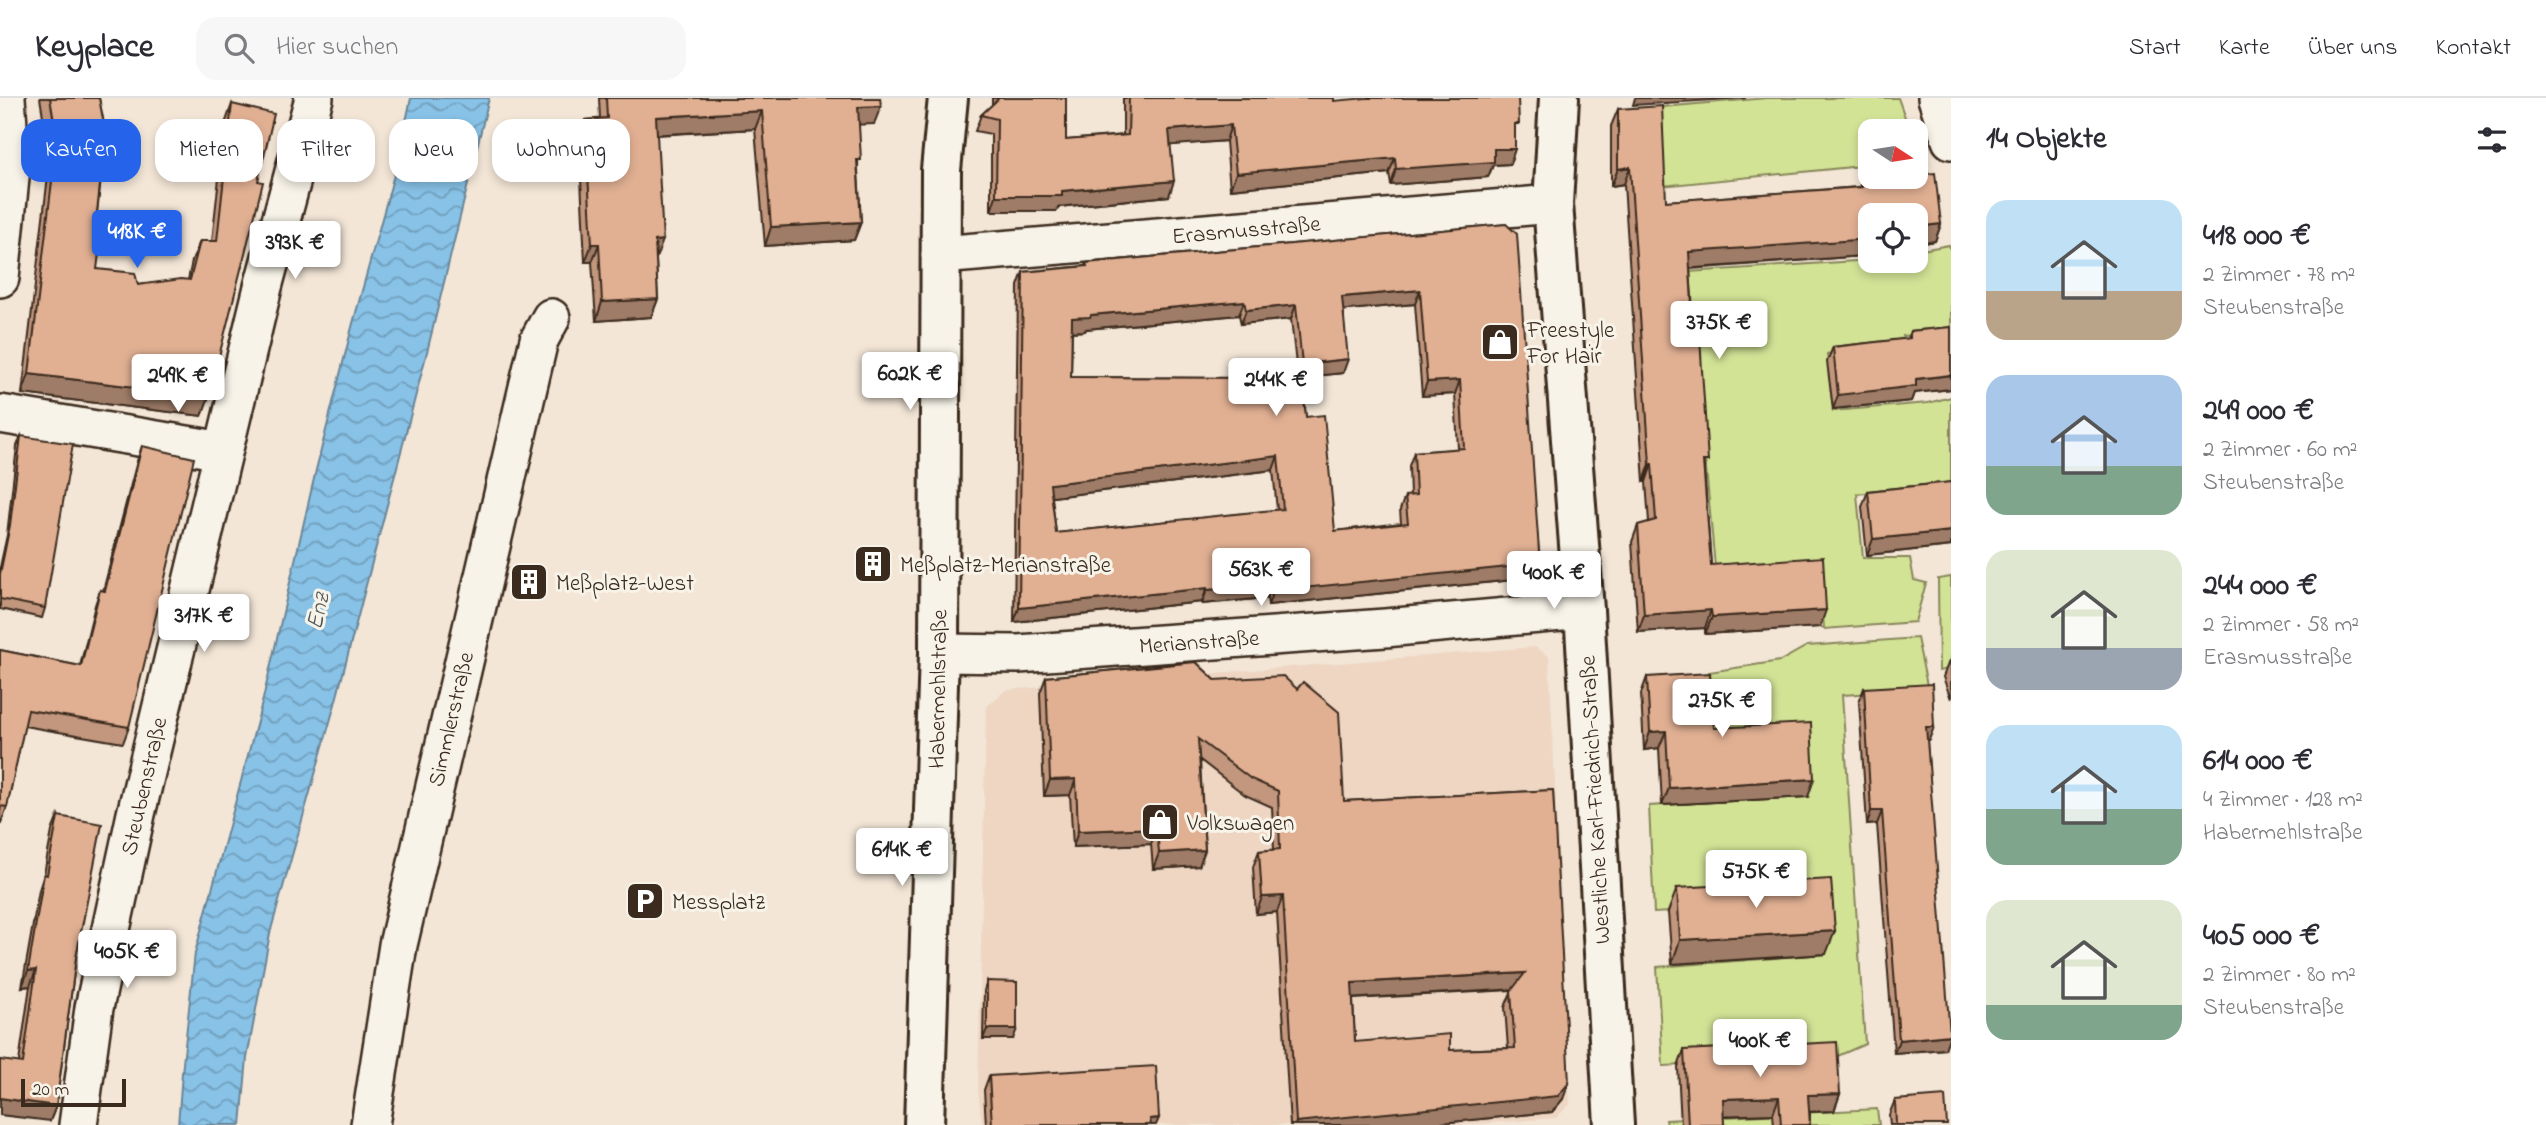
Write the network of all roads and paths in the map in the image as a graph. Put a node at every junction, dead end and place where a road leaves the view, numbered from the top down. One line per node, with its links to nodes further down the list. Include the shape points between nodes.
1 (6, 98): 11 (street, via 11,168)
2 (314, 98): 14 (street, Steubenstraße)
3 (929, 98): 8 (main road, Habermehlstraße)
4 (948, 98): 8 (main road, Habermehlstraße)
5 (1559, 98): 9 (main road, Westliche Karl-Friedrich-Straße)
6 (1937, 98): 7 (street)
7 (1951, 140)
8 (941, 170): 10 (main road, Habermehlstraße)
9 (1553, 204): 10 (street, Erasmusstraße); 15 (main road, Westliche Karl-Friedrich-Straße)
10 (940, 255): 16 (main road, Habermehlstraße)
11 (0, 278)
12 (551, 318): 18 (street, Simmlerstraße, via 539,340 397,945)
13 (0, 414): 14 (street)
14 (223, 451): 17 (street, Steubenstraße, via 99,981)
15 (1584, 610): 16 (street, Merianstraße, via 1045,652); 20 (main road, Westliche Karl-Friedrich-Straße)
16 (939, 653): 19 (main road, Habermehlstraße)
17 (78, 1125)
18 (370, 1125)
19 (924, 1125)
20 (1614, 1125)

